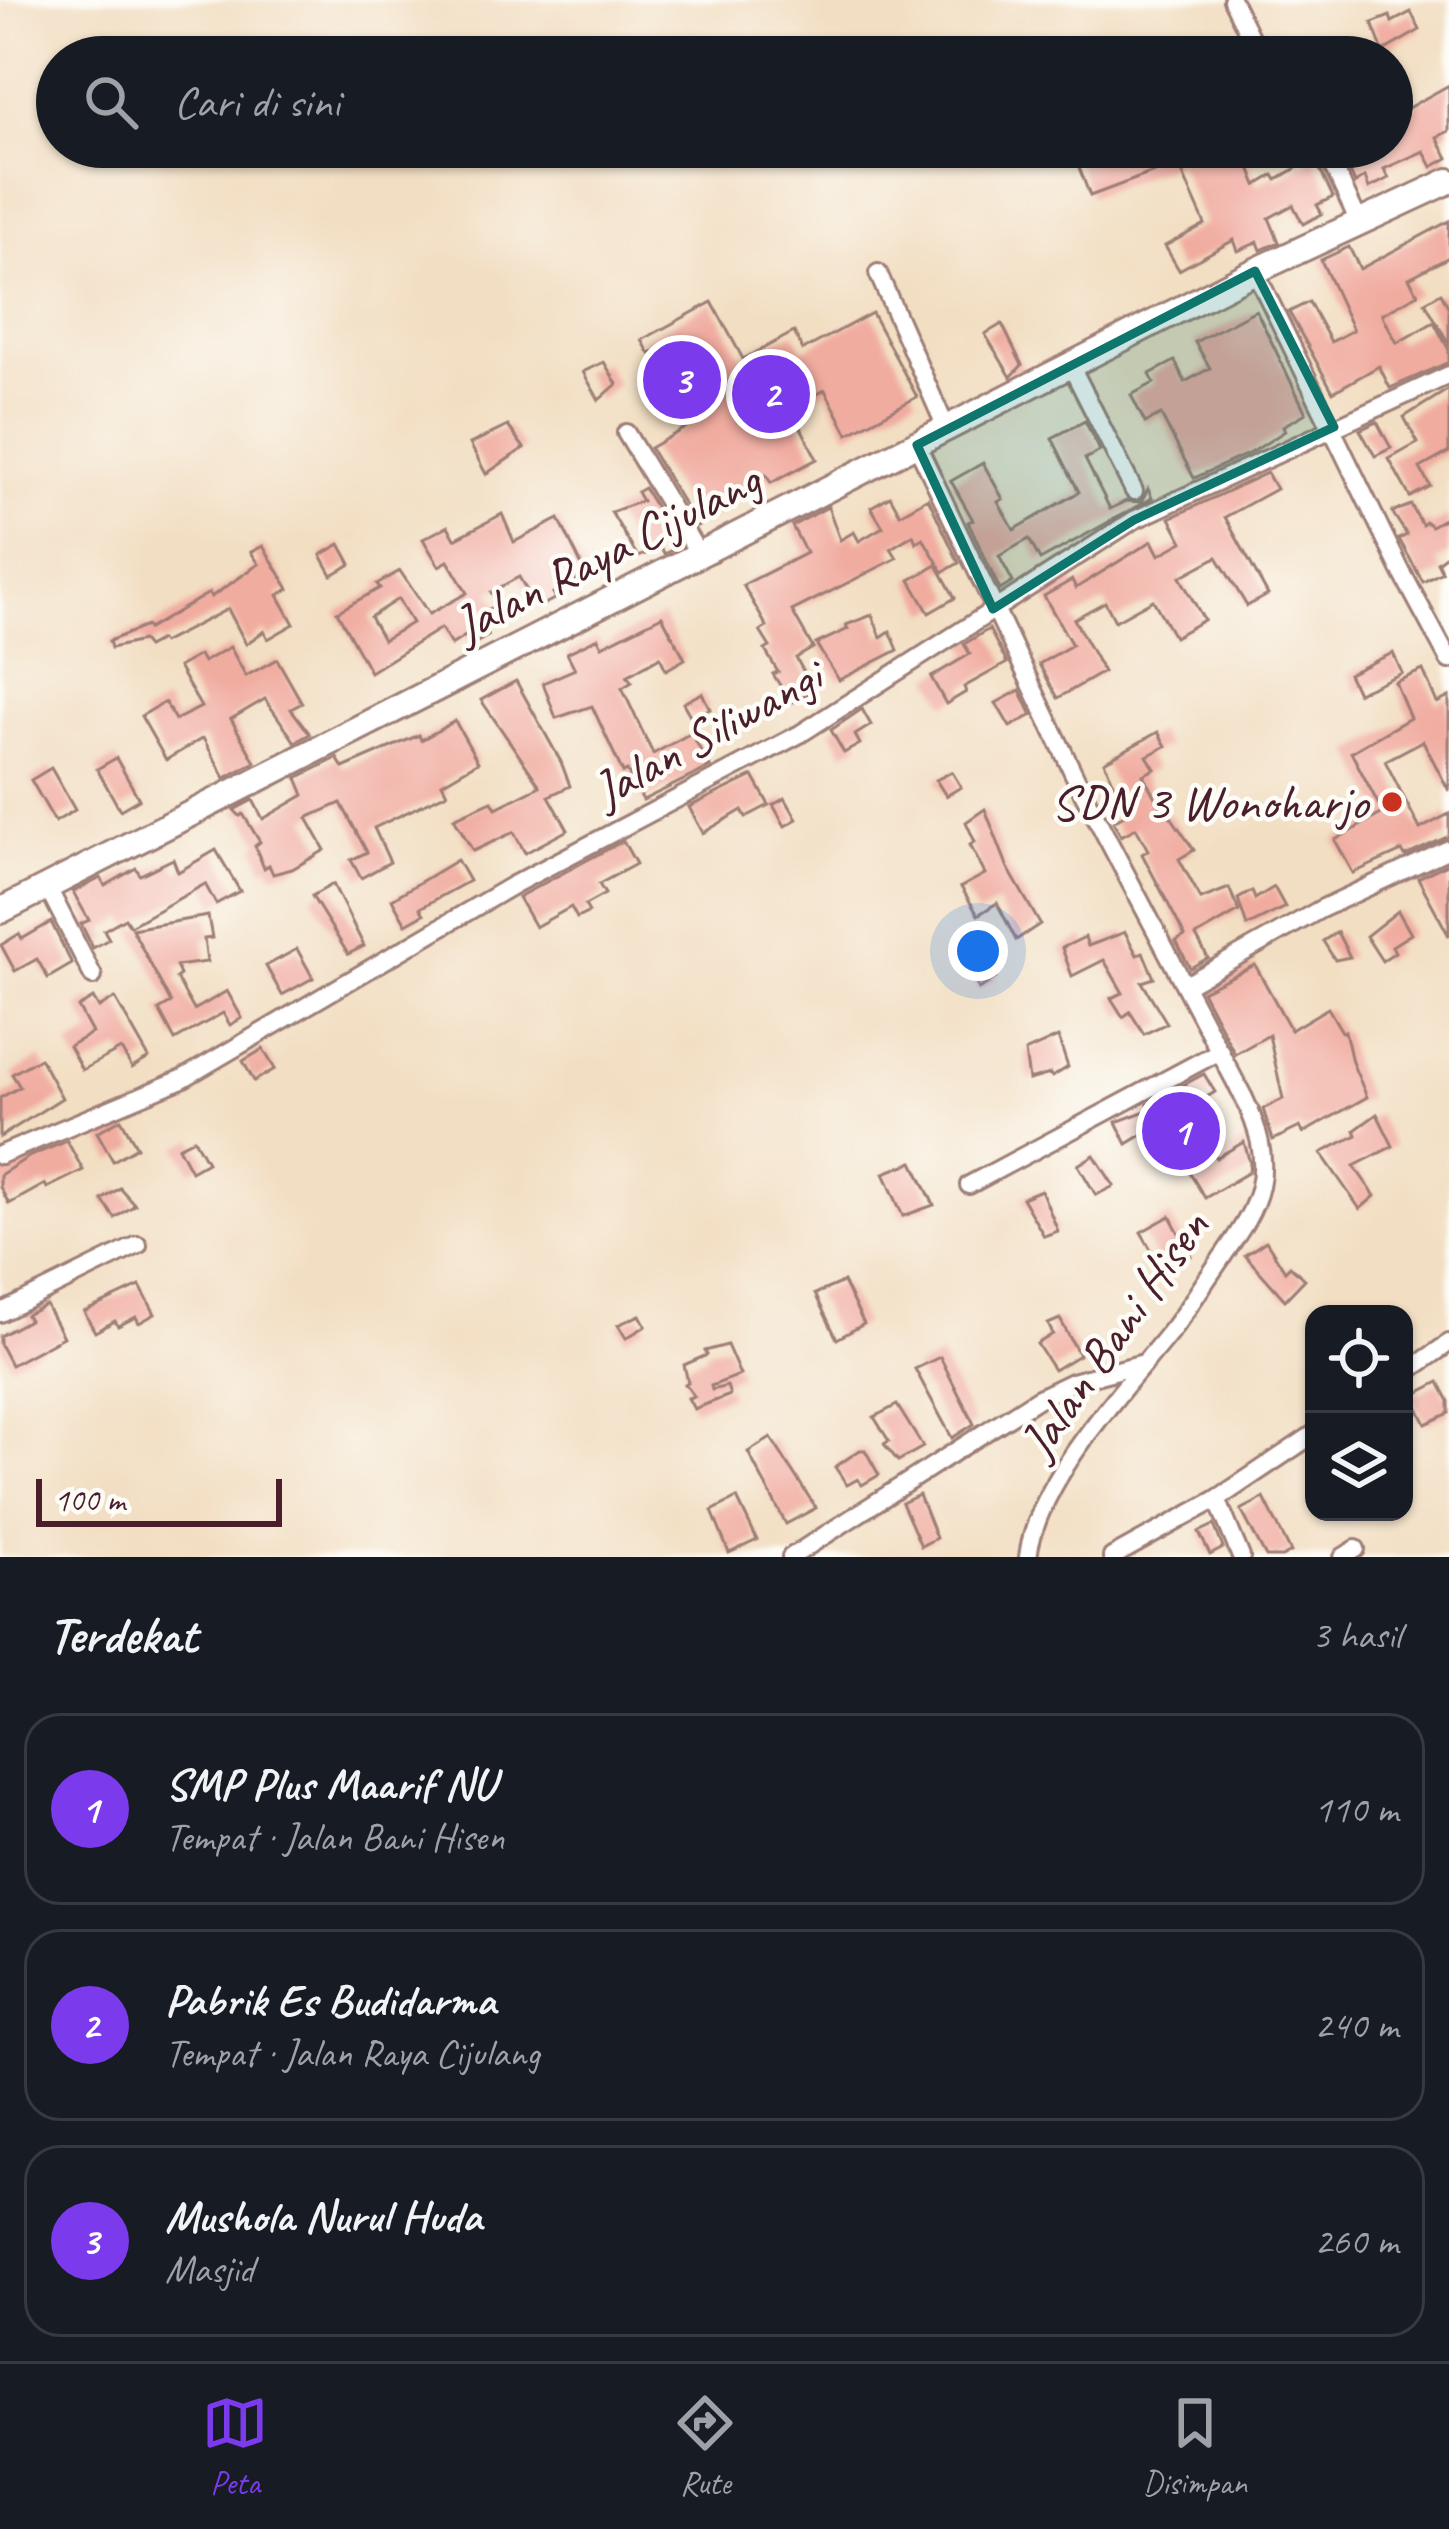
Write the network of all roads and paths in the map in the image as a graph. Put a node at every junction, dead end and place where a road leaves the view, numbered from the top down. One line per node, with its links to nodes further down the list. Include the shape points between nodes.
1 (1232, 0): 2 (street)
2 (1250, 36)
3 (1334, 168): 5 (street)
4 (1449, 181): 5 (highway, Jalan Raya Cijulang)
5 (1360, 224): 6 (highway, Jalan Raya Cijulang)
6 (1256, 272): 8 (highway, Jalan Raya Cijulang); 10 (street)
7 (878, 273): 11 (street)
8 (1071, 366): 11 (highway, Jalan Raya Cijulang); 14 (street)
9 (1449, 375): 10 (street, Jalan Siliwangi)
10 (1334, 427): 16 (street, Jalan Siliwangi, via 1134,520); 17 (street)
11 (947, 430): 13 (highway, Jalan Raya Cijulang)
12 (626, 433): 15 (street)
13 (917, 445): 15 (highway, Jalan Raya Cijulang); 16 (street, Jalan Bani Hisen)
14 (1133, 491)
15 (700, 556): 19 (highway, Jalan Raya Cijulang)
16 (993, 610): 22 (street, Jalan Bani Hisen); 24 (street, Jalan Siliwangi, via 800,734 513,885 182,1079)
17 (1449, 660)
18 (1449, 849): 22 (street)
19 (47, 886): 20 (highway, Jalan Raya Cijulang); 21 (street)
20 (0, 910)
21 (93, 976)
22 (1186, 985): 23 (street, Jalan Bani Hisen)
23 (1220, 1051): 25 (street); 29 (street, Jalan Bani Hisen, via 1258,1129 1260,1189 1243,1227)
24 (0, 1156)
25 (969, 1185)
26 (138, 1245): 27 (street)
27 (0, 1313)
28 (1449, 1343): 30 (street)
29 (1145, 1362): 33 (street, via 1037,1399); 34 (street, Jalan Bani Hisen, via 1083,1440 1032,1531)
30 (1413, 1368)
31 (1305, 1440): 32 (street)
32 (1217, 1499): 35 (street); 36 (street)
33 (791, 1557)
34 (1028, 1557)
35 (1112, 1557)
36 (1241, 1557)

